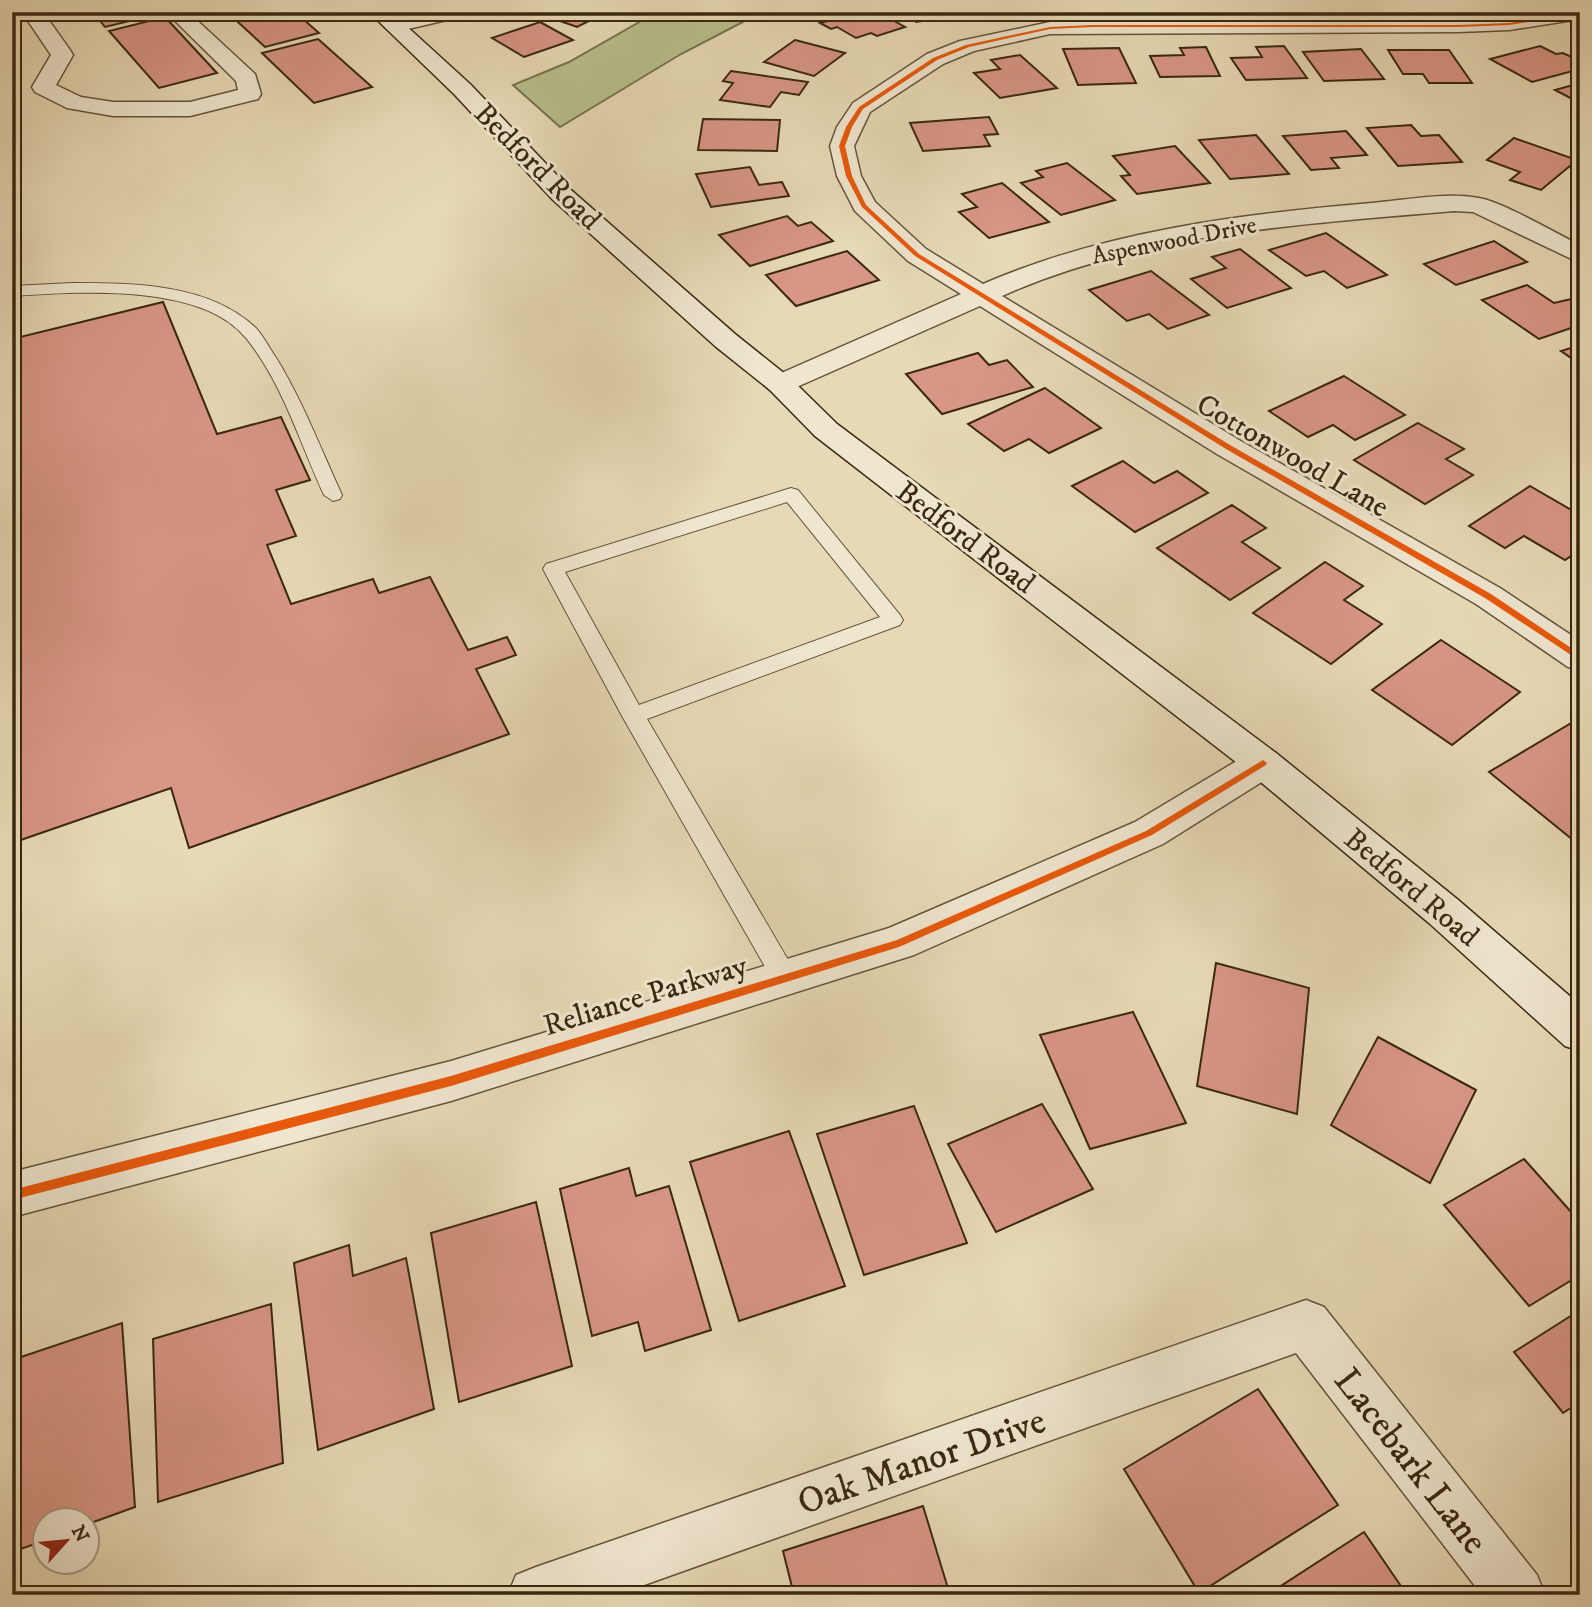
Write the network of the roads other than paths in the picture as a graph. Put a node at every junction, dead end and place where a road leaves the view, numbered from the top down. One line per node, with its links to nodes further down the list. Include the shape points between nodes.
1 (32, 12): 2 (street, via 62,55 43,87 75,103 113,109 190,109 250,94 247,79)
2 (176, 12)
3 (457, 12): 6 (street)
4 (1580, 13): 5 (street, Cottonwood Lane)
5 (1554, 17): 7 (street); 10 (street, Cottonwood Lane, via 1458,26 1050,28 968,46 935,59 861,108 842,146 849,177 864,206 917,255)
6 (387, 19): 11 (street, Bedford Road, via 462,89 562,195)
7 (1580, 30)
8 (1580, 255): 10 (street, Aspenwood Drive, via 1478,205 1428,203 1220,228 1099,252)
9 (12, 291): 12 (lane, via 154,292 203,302 249,330 273,367)
10 (981, 295): 11 (street, Aspenwood Drive); 13 (street, Cottonwood Lane, via 1228,447 1488,596)
11 (780, 384): 15 (street, Bedford Road, via 826,430)
12 (333, 495)
13 (1580, 658)
14 (633, 716): 14 (lane, via 553,569 791,494 893,620); 16 (lane)
15 (1263, 763): 16 (street, Reliance Parkway, via 1149,833 899,943); 17 (street, Bedford Road, via 1443,911)
16 (785, 978): 18 (street, Reliance Parkway, via 451,1081)
17 (1580, 1032)
18 (12, 1195)
19 (1307, 1325): 20 (street, Oak Manor Drive); 22 (street, Lacebark Lane)
20 (615, 1581): 21 (street, Oak Manor Drive)
21 (536, 1595)
22 (1517, 1595)

